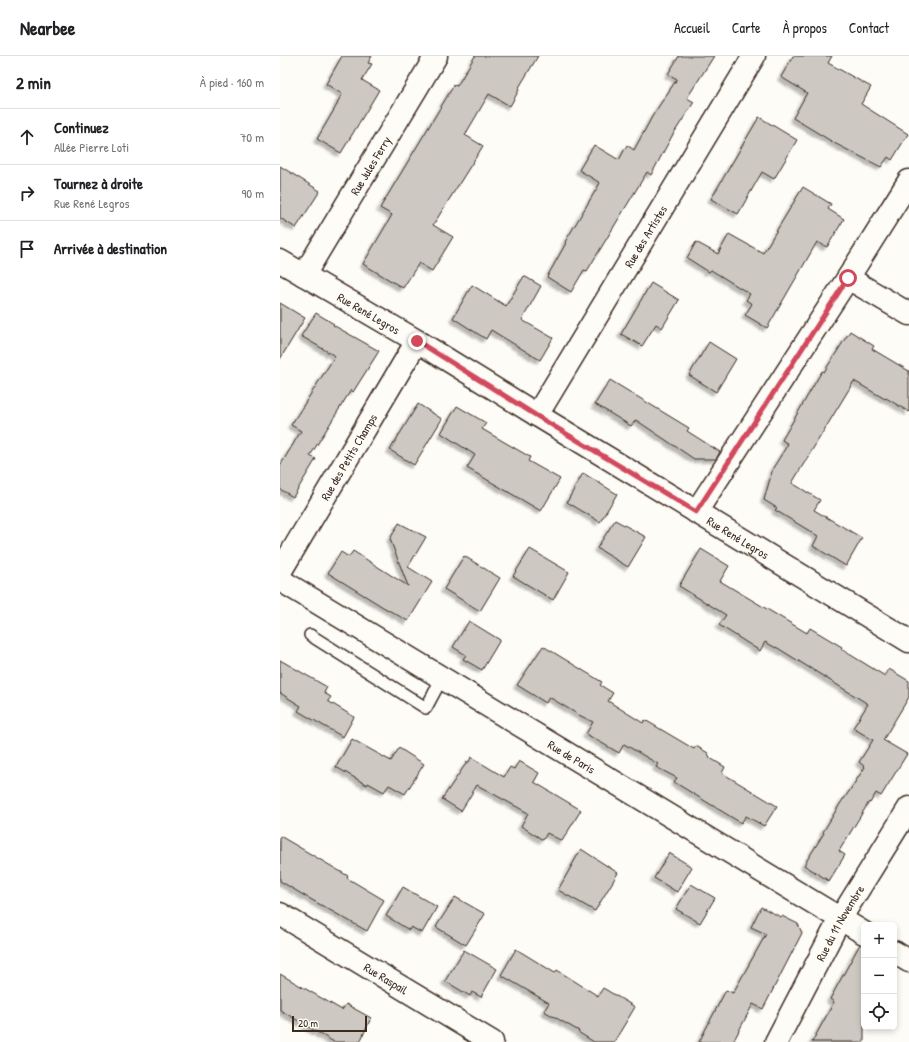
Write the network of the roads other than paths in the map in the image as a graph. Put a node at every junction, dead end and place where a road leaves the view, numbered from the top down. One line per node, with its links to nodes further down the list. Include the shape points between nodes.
1 (436, 56): 5 (street, Rue Jules Ferry)
2 (754, 56): 9 (street, Rue des Artistes)
3 (909, 181): 6 (street)
4 (280, 261): 5 (street, Rue René Legros)
5 (304, 275): 8 (street, Rue René Legros)
6 (848, 278): 7 (street); 10 (street)
7 (909, 314)
8 (417, 341): 9 (street, Rue René Legros); 11 (street, Rue des Petits Champs)
9 (537, 416): 10 (street, Rue René Legros)
10 (696, 512): 14 (street, Rue René Legros)
11 (280, 572)
12 (280, 580): 15 (street, Rue de Paris)
13 (310, 635): 15 (lane, via 426,708)
14 (909, 641)
15 (442, 678): 18 (street, Rue de Paris)
16 (909, 808): 18 (street, Rue du 11 Novembre)
17 (280, 914): 22 (street, Rue Raspail)
18 (840, 919): 19 (street, Rue de Paris); 23 (street, Rue du 11 Novembre)
19 (861, 932)
20 (897, 954): 21 (street)
21 (909, 961)
22 (492, 1042)
23 (776, 1042)

